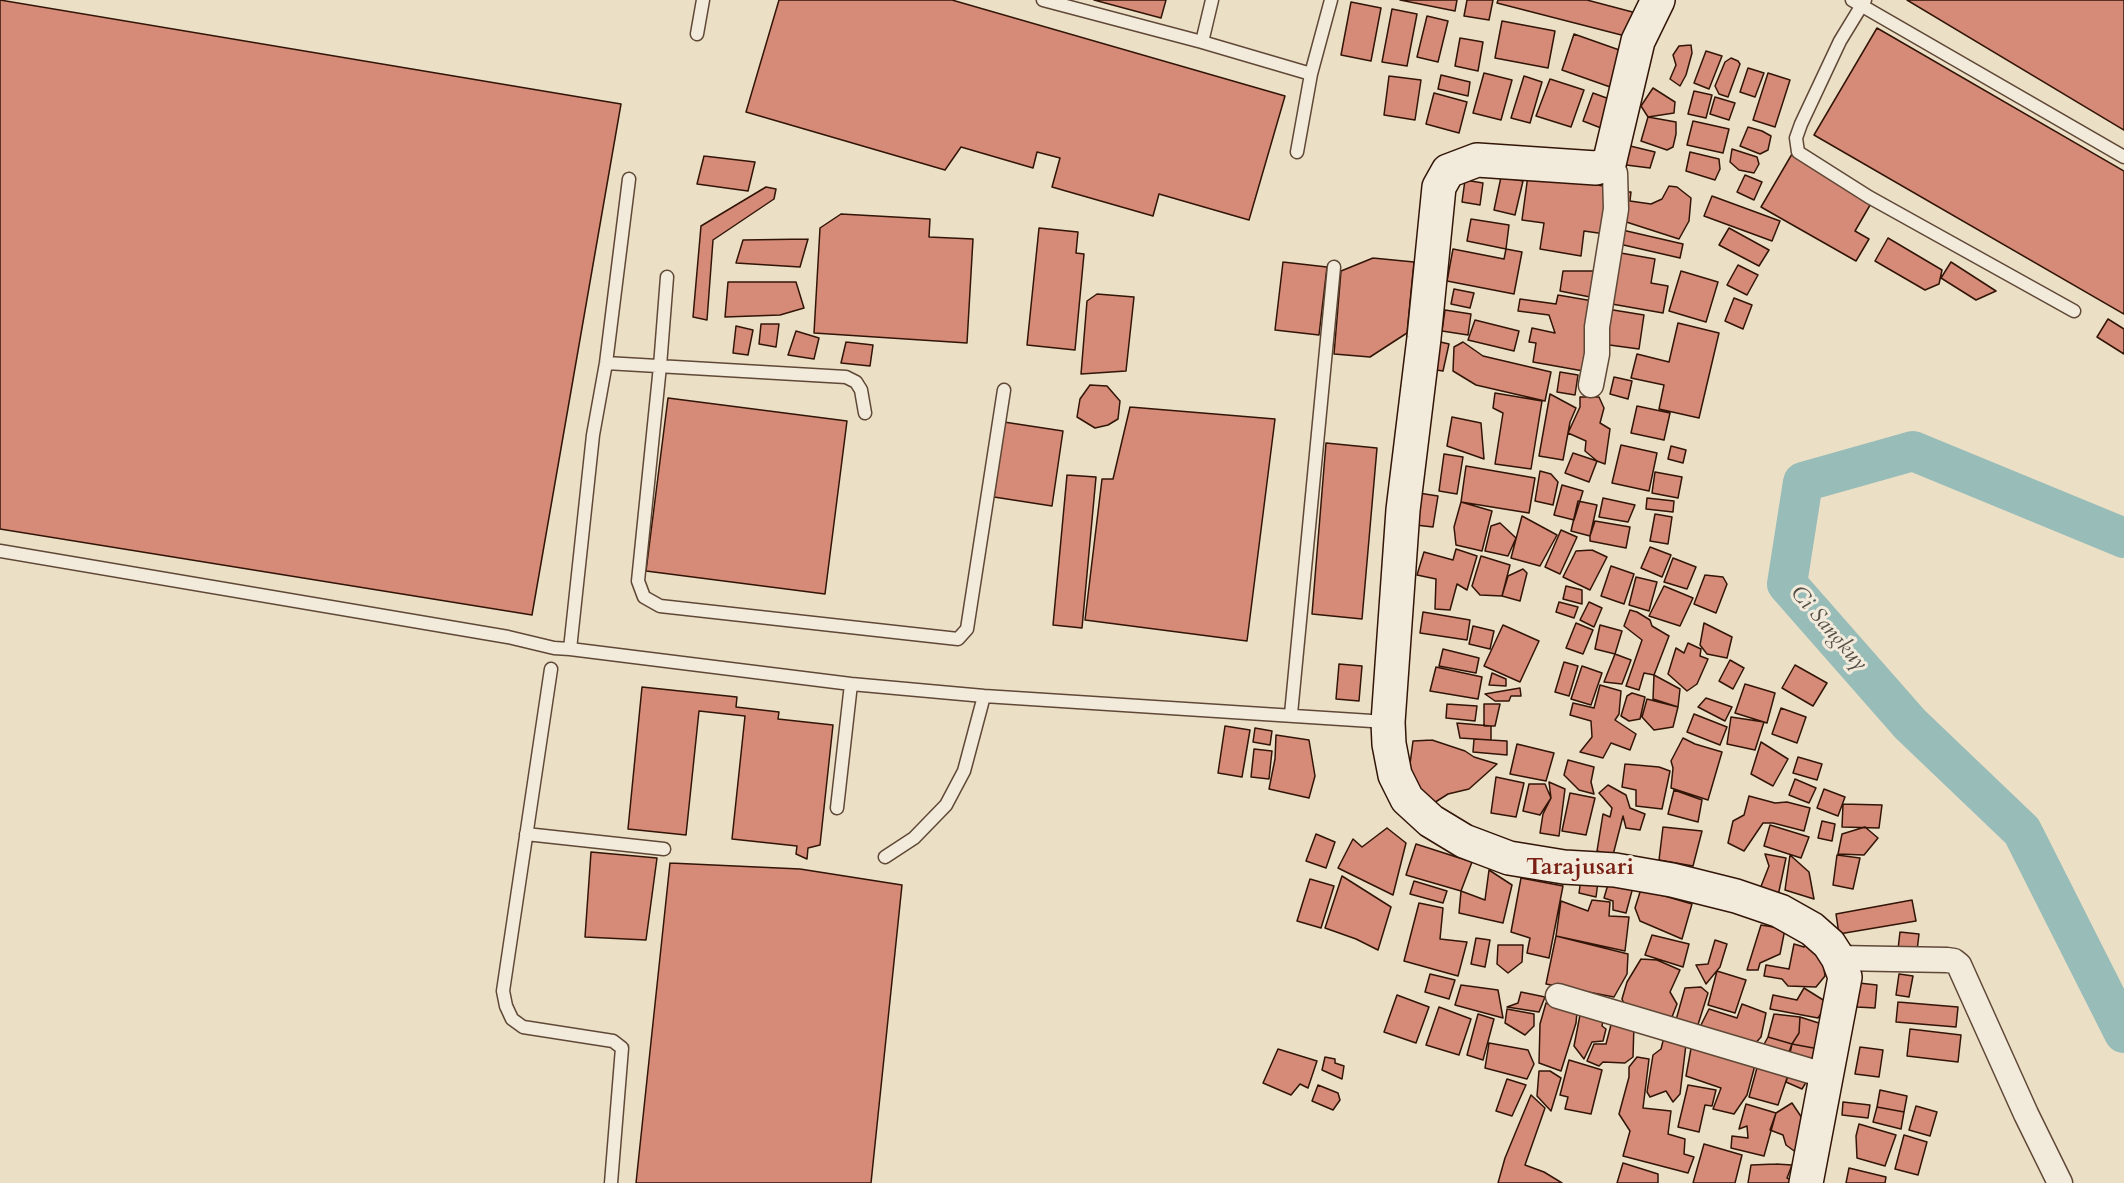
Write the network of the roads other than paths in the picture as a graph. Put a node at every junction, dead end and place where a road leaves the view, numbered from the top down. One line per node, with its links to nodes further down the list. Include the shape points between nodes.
1 (703, 0): 7 (lane)
2 (1043, 0): 8 (lane)
3 (1212, 0): 8 (lane)
4 (1331, 0): 9 (lane)
5 (1658, 0): 12 (street, via 1638,41)
6 (1859, 2): 11 (lane); 16 (lane, via 1801,124 1796,138 1798,152 1869,197)
7 (697, 34)
8 (1202, 42): 9 (lane)
9 (1311, 74): 10 (lane)
10 (1297, 152)
11 (2124, 157)
12 (1609, 164): 19 (street, via 1615,173 1616,209); 28 (street, via 1596,168 1477,160 1448,171 1439,187 1403,510)
13 (629, 179): 17 (lane)
14 (1334, 267): 27 (lane)
15 (667, 277): 18 (lane)
16 (2074, 311)
17 (606, 363): 18 (lane); 23 (lane, via 593,435)
18 (660, 366): 20 (lane, via 638,581 644,597 660,606 958,639 967,629); 21 (lane, via 846,377 861,390)
19 (1590, 385)
20 (1004, 390)
21 (865, 412)
22 (0, 551): 23 (lane, via 496,634 553,650)
23 (570, 649): 25 (lane)
24 (551, 669): 30 (lane)
25 (851, 684): 26 (lane); 29 (lane)
26 (984, 696): 27 (lane); 32 (lane, via 964,771 946,805 914,838)
27 (1291, 714): 28 (lane)
28 (1388, 722): 33 (street, via 1395,775 1407,799 1464,841 1509,858 1615,870 1736,896 1780,911 1812,929)
29 (837, 808)
30 (526, 834): 31 (lane); 36 (lane, via 503,991 506,1006 512,1019 523,1027 614,1041 622,1048)
31 (664, 849)
32 (885, 856)
33 (1838, 958): 35 (street, via 1845,977); 38 (street, via 1947,960 1959,965)
34 (1558, 996): 35 (street)
35 (1827, 1076): 37 (street)
36 (611, 1183)
37 (1806, 1183)
38 (2060, 1183)

